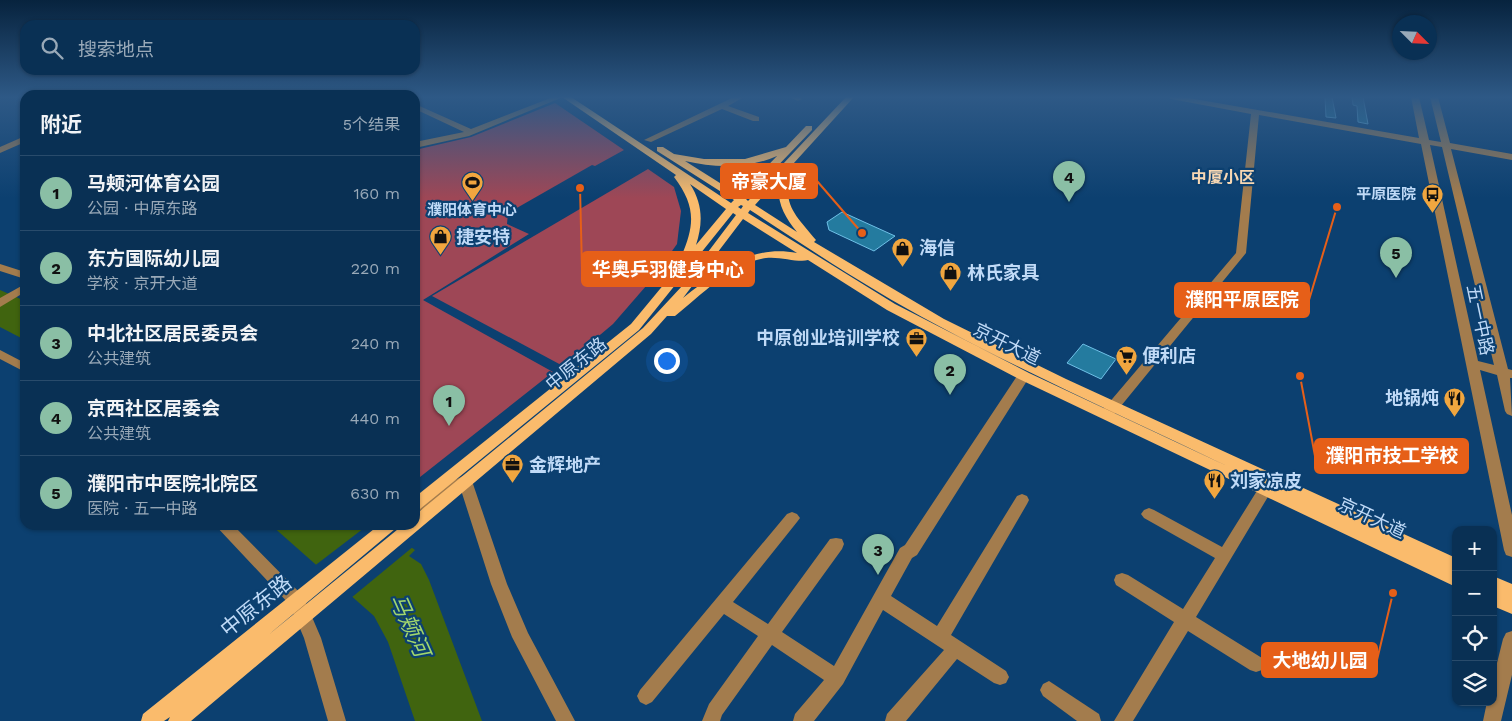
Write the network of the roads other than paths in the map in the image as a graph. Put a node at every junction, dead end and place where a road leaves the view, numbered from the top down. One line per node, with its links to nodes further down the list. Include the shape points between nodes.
1 (464, 131): 16 (street)
2 (474, 131): 17 (street)
3 (622, 131): 21 (main road, 京开大道)
4 (633, 131): 12 (main road, 京开大道)
5 (668, 131): 12 (street)
6 (806, 131): 14 (main road)
7 (818, 131): 15 (main road)
8 (1253, 131): 39 (street, via 1241,253)
9 (1357, 131): 18 (street)
10 (1422, 131): 18 (street, 五一中路)
11 (1442, 131): 19 (street, 五一中路)
12 (648, 140): 21 (main road, 京开大道)
13 (20, 141): 20 (street)
14 (796, 141): 21 (main road, via 766,158 734,164); 23 (main road)
15 (808, 141): 23 (main road); 24 (main road, via 784,179 783,200 803,232)
16 (420, 142)
17 (420, 142)
18 (1425, 143): 19 (street); 35 (street, 五一中路)
19 (1446, 147): 22 (street); 37 (street, 五一中路)
20 (0, 150)
21 (664, 156): 23 (main road, 京开大道); 26 (main road, via 695,201 698,221)
22 (1512, 159)
23 (740, 207): 24 (main road, 京开大道); 26 (main road, 中原东路); 27 (main road, 京开大道); 33 (main road, 中原东路, via 687,287)
24 (836, 261): 39 (main road, 京开大道, via 940,322)
25 (0, 267): 28 (street)
26 (677, 276): 44 (main road, 中原东路, via 635,326)
27 (841, 277): 33 (main road, via 798,256 774,252 756,255 739,262); 38 (main road, 京开大道, via 914,320)
28 (20, 280)
29 (20, 284): 31 (street)
30 (20, 286): 32 (street)
31 (0, 294)
32 (0, 303)
33 (646, 331): 41 (main road, 中原东路)
34 (0, 354): 36 (street)
35 (1471, 364): 37 (street); 52 (street, 五一中路)
36 (20, 365)
37 (1507, 373): 40 (street, 五一中路)
38 (1024, 376): 39 (main road, 京开大道); 59 (street, via 906,553)
39 (1110, 410): 42 (main road, 京开大道); 54 (main road, 京开大道)
40 (1512, 411)
41 (465, 481): 45 (street); 46 (main road, 中原东路); 77 (street, via 499,584 522,637)
42 (1265, 490): 53 (street); 55 (main road, 京开大道)
43 (1022, 500): 66 (street)
44 (420, 502)
45 (420, 504)
46 (420, 514)
47 (1149, 514): 53 (street)
48 (792, 518): 61 (street)
49 (228, 530): 63 (street)
50 (398, 530): 63 (main road, 中原东路)
51 (836, 544): 65 (street)
52 (1512, 550)
53 (1224, 556): 64 (street)
54 (1452, 564)
55 (1452, 578)
56 (1122, 580): 64 (street)
57 (1497, 585): 58 (main road)
58 (1512, 592)
59 (881, 599): 66 (street); 71 (street)
60 (1497, 600): 62 (main road)
61 (723, 604): 65 (street); 73 (street)
62 (1512, 607)
63 (299, 609): 74 (main road, 中原东路); 75 (main road, 中原东路); 76 (street, via 312,638)
64 (1185, 620): 69 (street); 82 (street)
65 (770, 635): 71 (street); 78 (street, via 715,710)
66 (940, 637): 70 (street)
67 (1512, 639): 83 (street)
68 (950, 656): 80 (street)
69 (1256, 664)
70 (1000, 677)
71 (837, 678): 79 (street)
72 (1049, 690): 81 (street)
73 (646, 696)
74 (150, 721)
75 (178, 721)
76 (337, 721)
77 (566, 721)
78 (711, 721)
79 (802, 721)
80 (894, 721)
81 (1092, 721)
82 (1123, 721)
83 (1492, 721)

